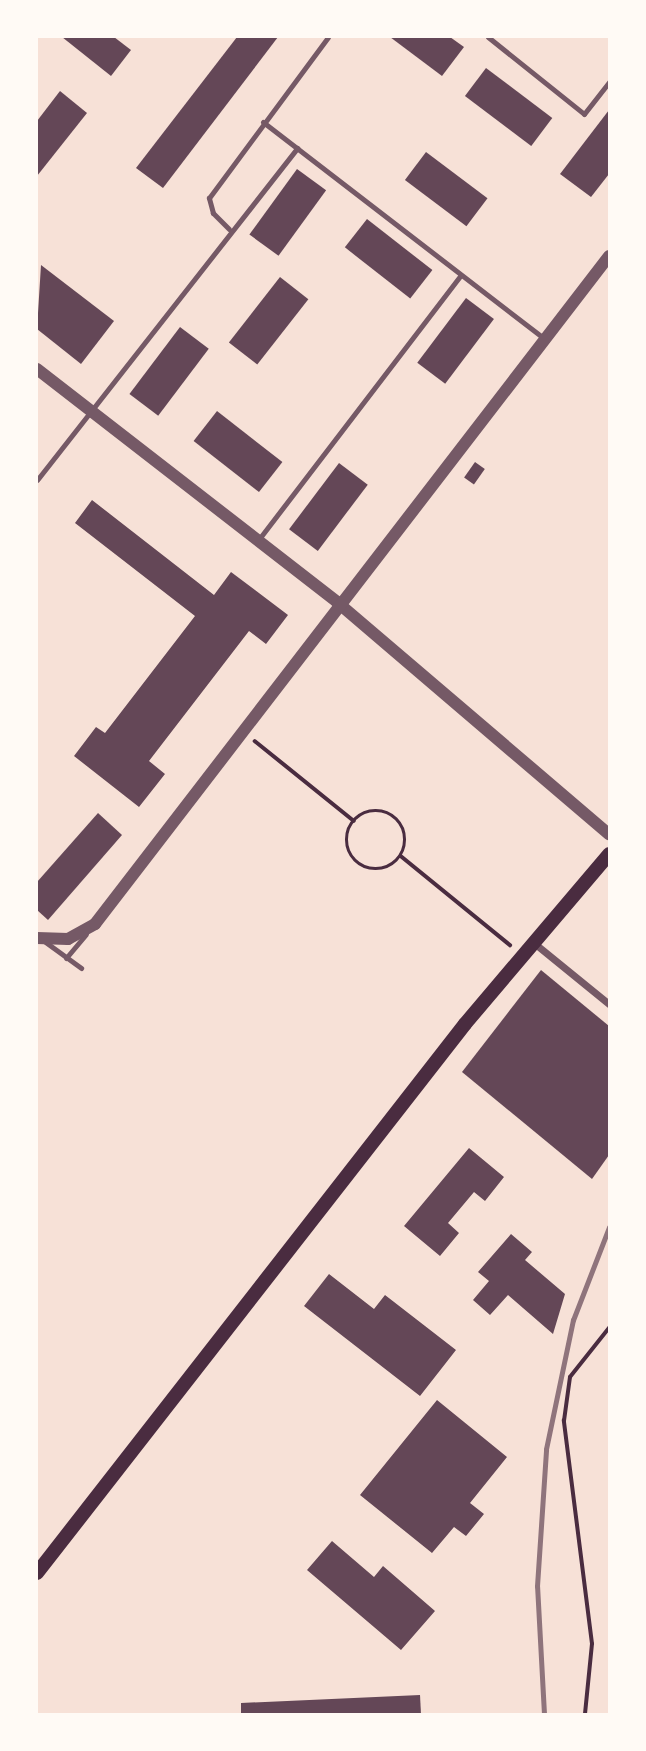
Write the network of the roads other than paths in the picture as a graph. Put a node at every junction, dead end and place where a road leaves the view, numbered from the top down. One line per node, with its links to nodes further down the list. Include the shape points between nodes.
1 (328, 37): 4 (lane)
2 (488, 37): 3 (lane, via 584,114)
3 (609, 82)
4 (263, 122): 5 (lane); 6 (lane, via 209,198 212,213)
5 (296, 148): 6 (lane); 8 (lane)
6 (229, 229): 11 (lane)
7 (609, 256): 9 (street)
8 (461, 275): 9 (lane); 13 (lane)
9 (542, 337): 14 (street)
10 (37, 369): 11 (street)
11 (90, 408): 12 (lane); 13 (street)
12 (37, 480)
13 (257, 542): 14 (street)
14 (337, 602): 15 (street); 17 (street, via 247,734)
15 (609, 834)
16 (609, 854): 19 (main road)
17 (95, 924): 18 (street, via 68,939); 20 (lane)
18 (40, 940): 20 (lane)
19 (533, 943): 22 (street); 23 (main road)
20 (66, 958): 21 (lane)
21 (81, 968)
22 (609, 1004)
23 (37, 1573)

